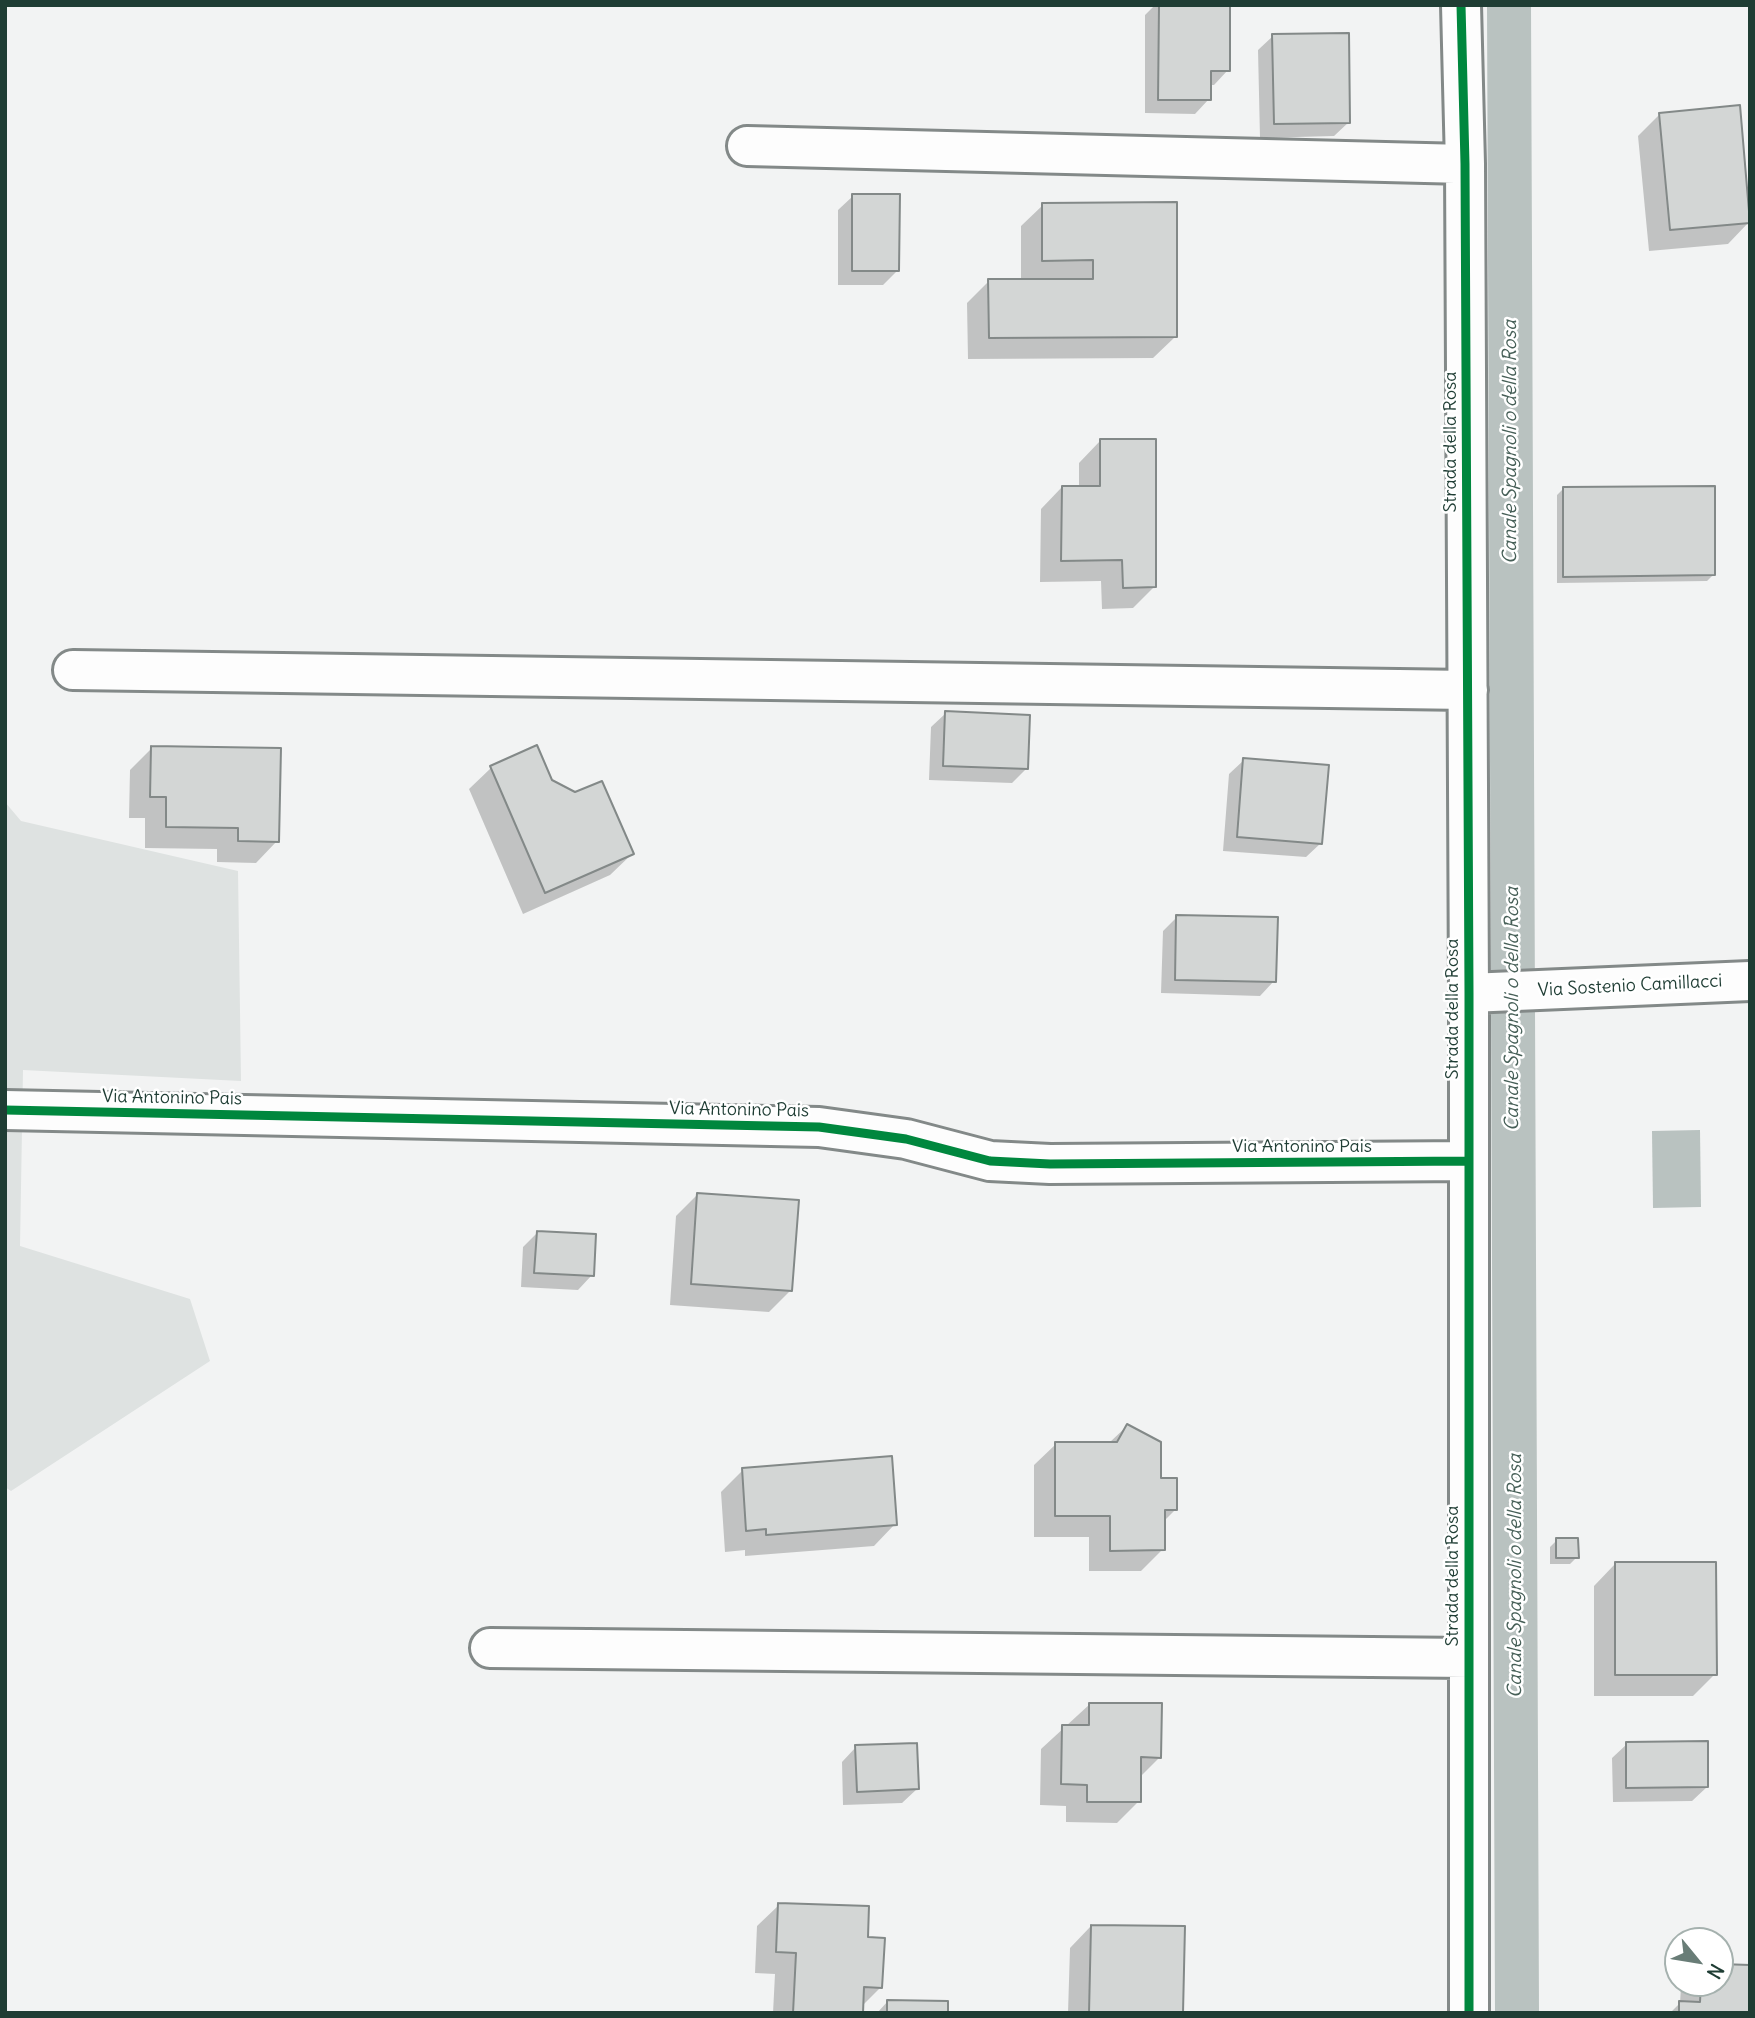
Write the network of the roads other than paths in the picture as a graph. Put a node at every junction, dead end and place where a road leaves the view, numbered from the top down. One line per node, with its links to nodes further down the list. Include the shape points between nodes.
1 (1461, 5): 3 (street, Strada della Rosa)
2 (747, 146): 3 (street)
3 (1465, 164): 5 (street, Strada della Rosa)
4 (73, 670): 5 (street)
5 (1468, 690): 7 (street, Strada della Rosa)
6 (1750, 981): 7 (street, Via Sostenio Camillacci)
7 (1469, 993): 9 (street, Strada della Rosa)
8 (5, 1110): 9 (street, Via Antonino Pais, via 819,1127 896,1137 990,1161 1050,1164)
9 (1469, 1161): 11 (street, Strada della Rosa)
10 (491, 1648): 11 (street)
11 (1469, 1658): 12 (street, Strada della Rosa)
12 (1469, 2013)

